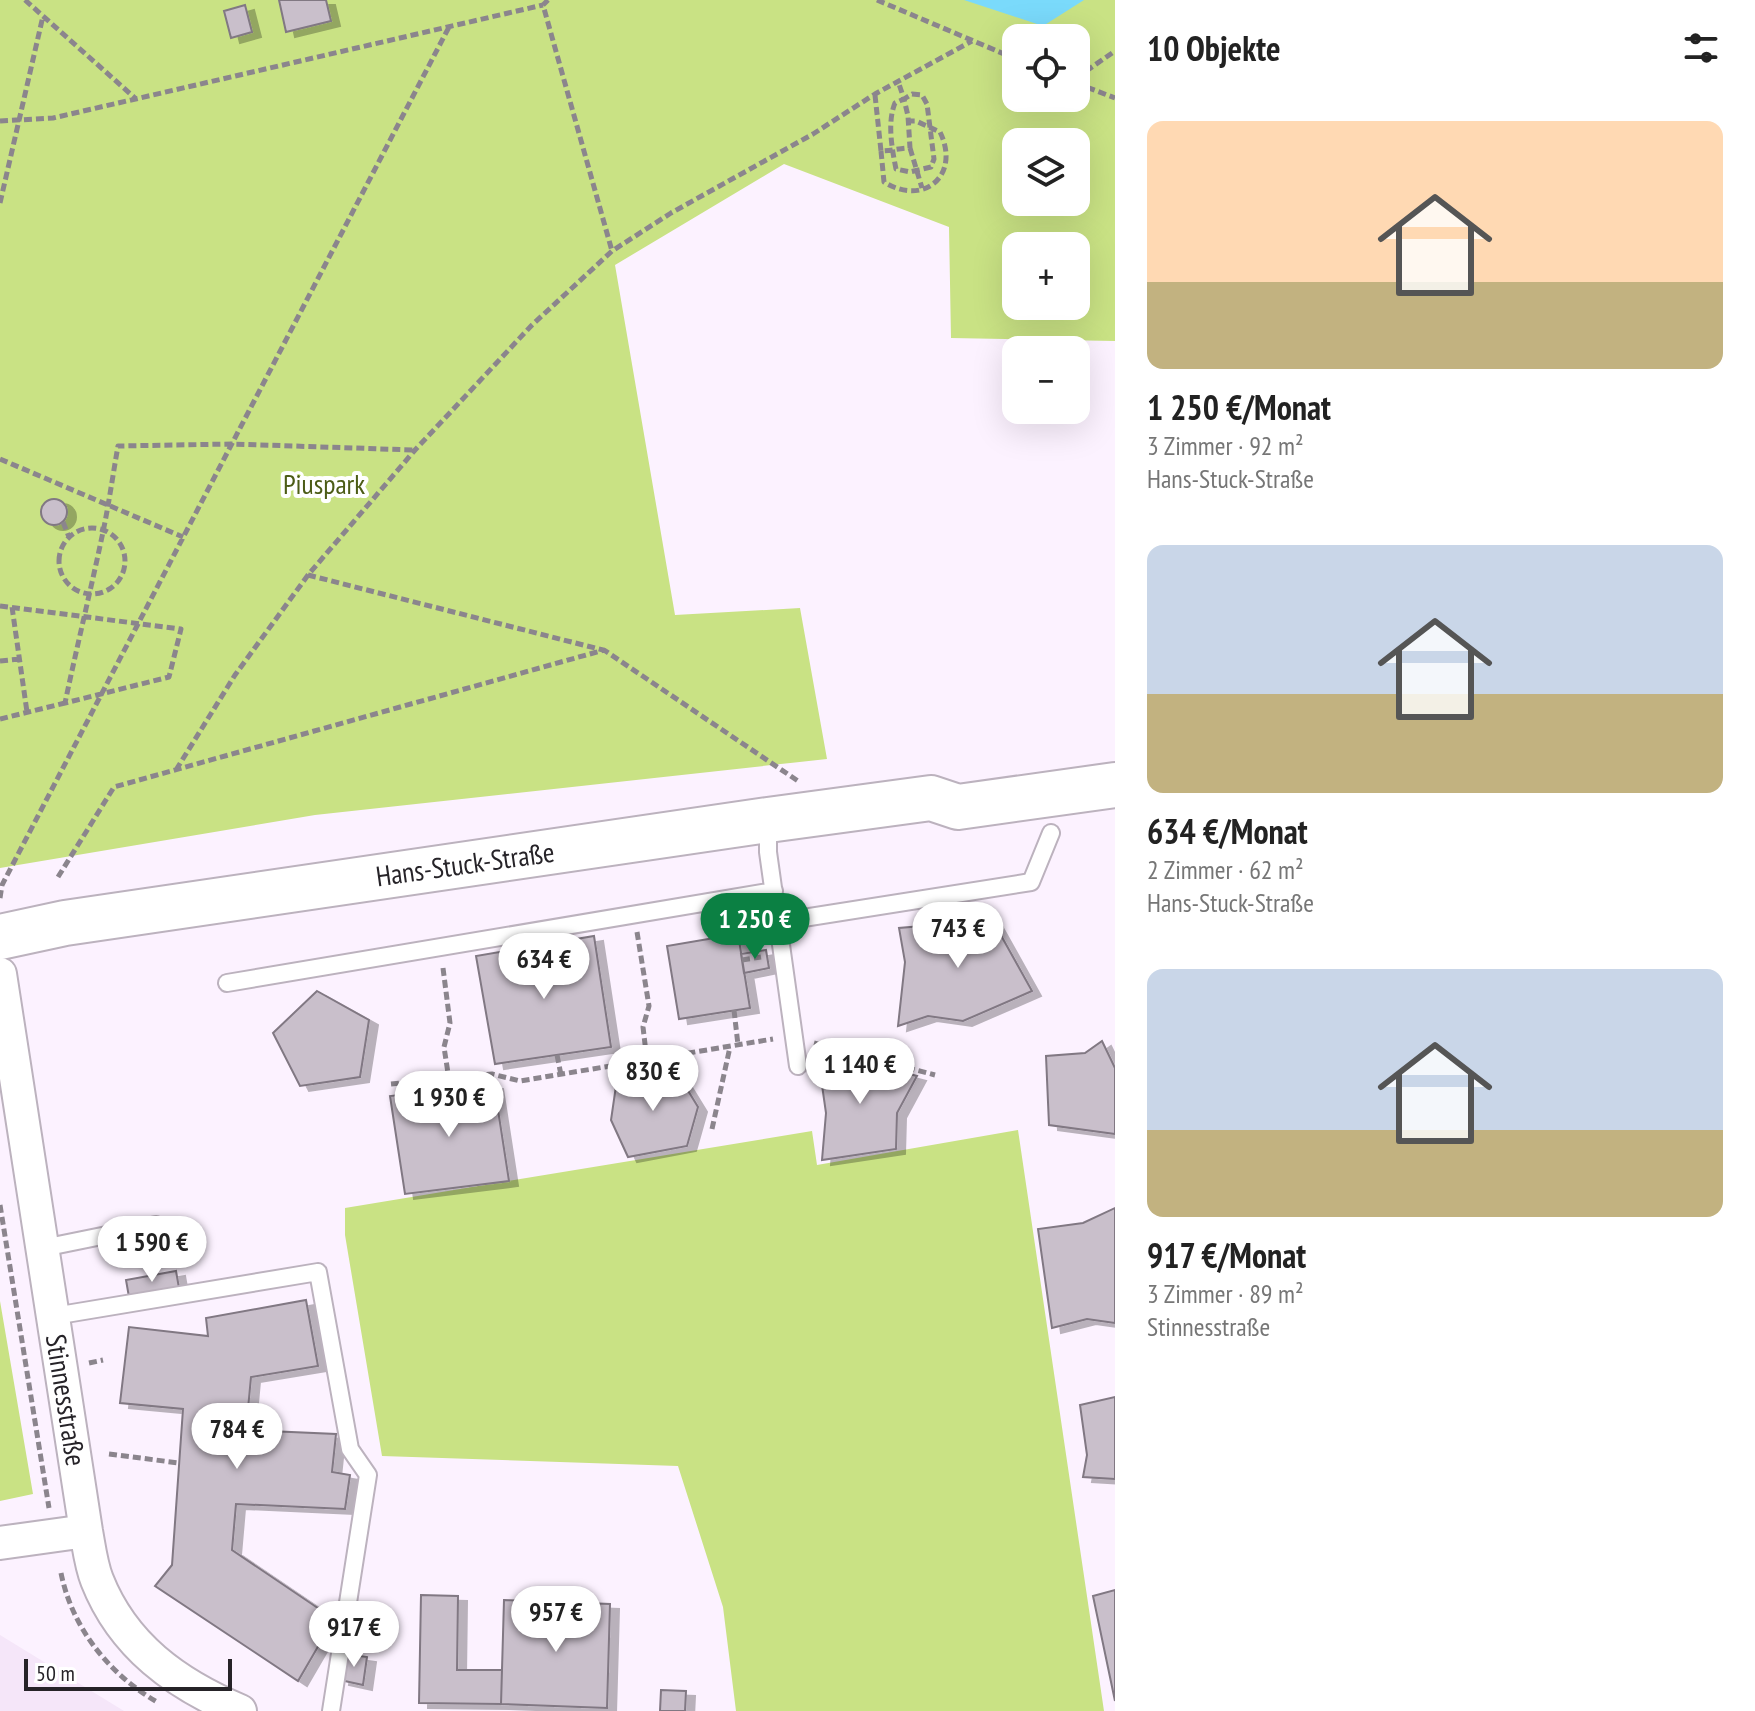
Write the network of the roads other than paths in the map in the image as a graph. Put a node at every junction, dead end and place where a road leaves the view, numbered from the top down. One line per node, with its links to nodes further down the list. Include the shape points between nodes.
1 (1115, 756): 3 (main road, Hans-Stuck-Straße, via 951,780)
2 (1115, 785): 3 (main road, Hans-Stuck-Straße, via 958,807)
3 (931, 798): 4 (main road, Hans-Stuck-Straße)
4 (768, 820): 6 (lane); 8 (main road, Hans-Stuck-Straße, via 65,923)
5 (1051, 833): 7 (lane, via 1031,882)
6 (774, 891): 7 (lane); 10 (lane)
7 (778, 922): 11 (lane)
8 (0, 937)
9 (0, 974): 13 (street, Stinnesstraße)
10 (227, 983)
11 (798, 1066)
12 (156, 1225): 13 (lane)
13 (43, 1248): 14 (street, Stinnesstraße)
14 (54, 1316): 15 (street, Stinnesstraße); 19 (lane, via 318,1272 350,1449 368,1475)
15 (86, 1531): 16 (street); 17 (street, Stinnesstraße, via 96,1578 115,1617 140,1650)
16 (0, 1543)
17 (202, 1702): 18 (street, Stinnesstraße)
18 (240, 1711)
19 (331, 1711)

